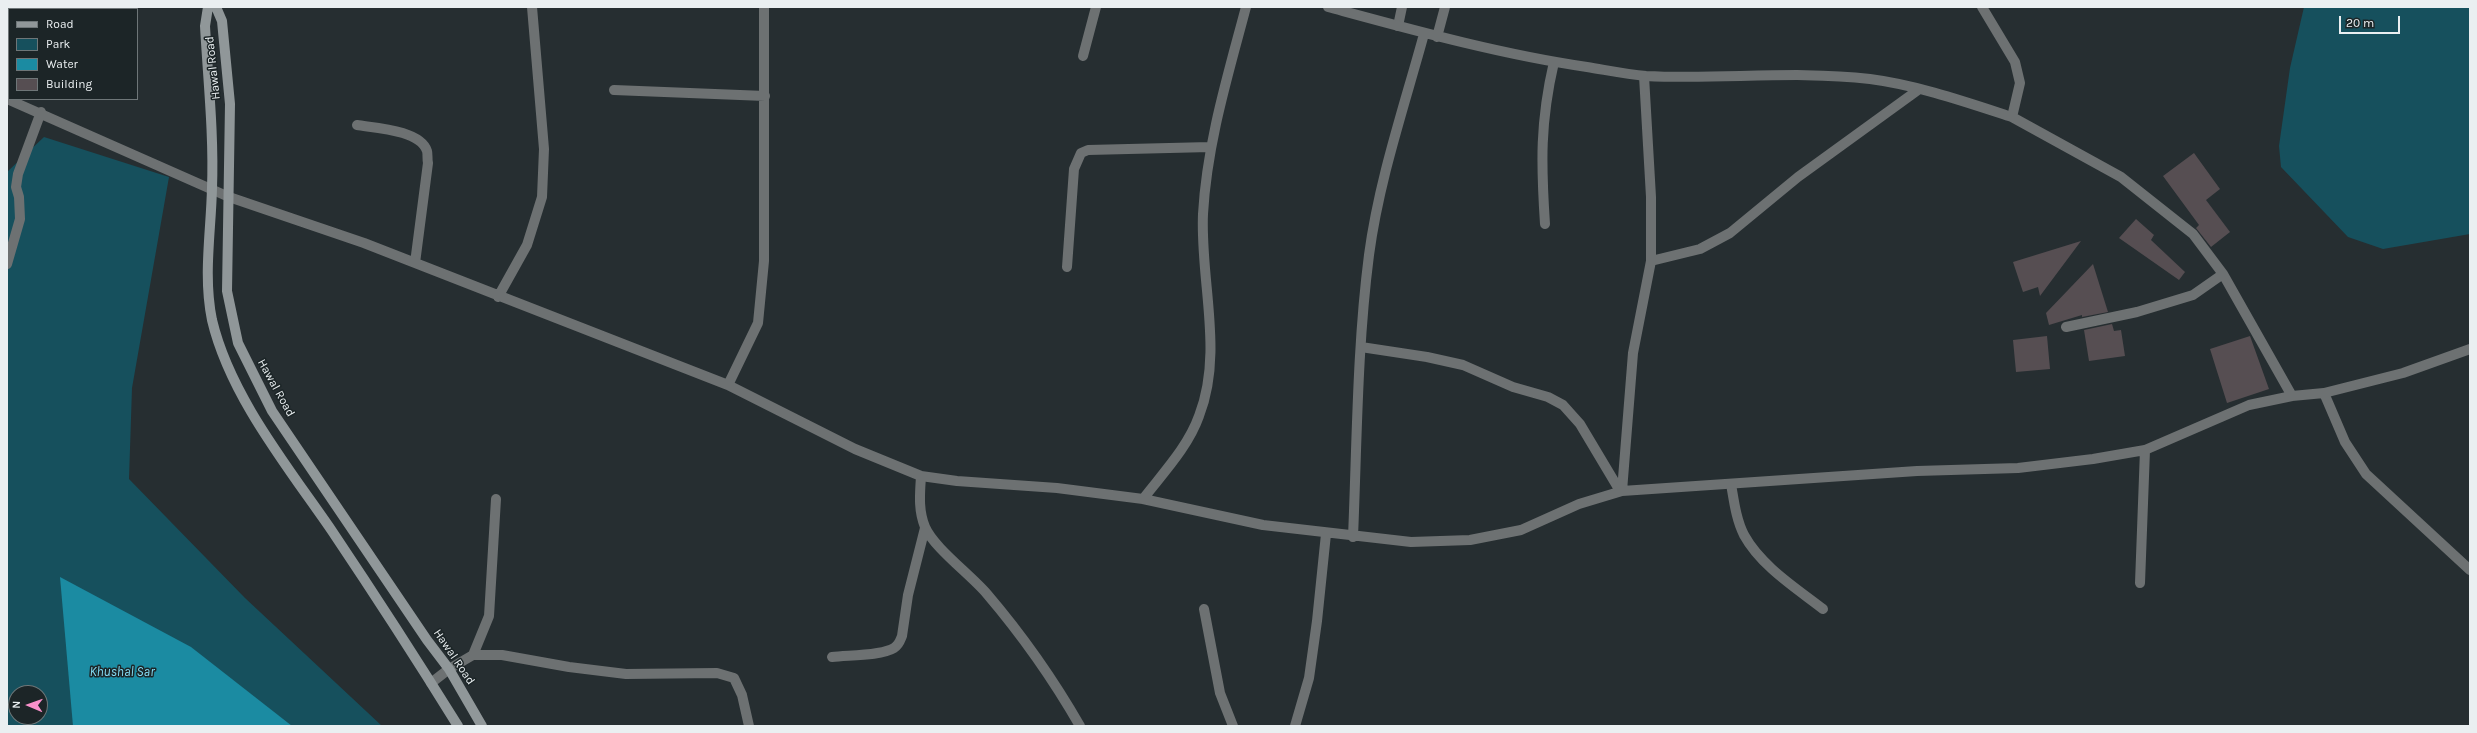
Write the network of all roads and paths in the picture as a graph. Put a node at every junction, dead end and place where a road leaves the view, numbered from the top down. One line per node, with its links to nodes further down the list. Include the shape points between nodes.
1 (208, 7): 25 (main road, Hawal Road, via 205,26)
2 (216, 7): 26 (main road, Hawal Road, via 222,21 230,104)
3 (532, 7): 33 (street, via 544,150 542,197 527,245)
4 (764, 7): 19 (street)
5 (1096, 7): 14 (street)
6 (1246, 7): 24 (street)
7 (1328, 7): 11 (street)
8 (1402, 7): 11 (street)
9 (1445, 7): 13 (street)
10 (1982, 7): 22 (street, via 2015,62 2020,83)
11 (1398, 26): 12 (street)
12 (1424, 34): 13 (street); 35 (street, via 1384,180 1369,254)
13 (1437, 37): 15 (street)
14 (1083, 56)
15 (1554, 62): 16 (street); 27 (street, via 1542,127)
16 (1644, 76): 18 (street, via 1817,75 1871,80); 28 (street, via 1651,197)
17 (614, 90): 19 (street)
18 (1918, 90): 22 (street); 28 (street, via 1798,177 1730,233 1700,249)
19 (765, 96): 37 (street, via 764,261 758,323)
20 (10, 100): 21 (street)
21 (41, 112): 25 (street); 30 (street, via 18,174 16,187 20,219)
22 (2012, 117): 32 (street, via 2121,177 2193,234)
23 (357, 125): 29 (street, via 401,132 417,139 426,150 428,163)
24 (1210, 147): 31 (street, via 1088,150 1081,153 1074,169); 45 (street, via 1203,216 1210,352 1208,387 1199,417 1179,452)
25 (212, 189): 26 (street); 56 (main road, Hawal Road, via 208,233 208,284 212,318 222,353 248,404 278,452)
26 (229, 198): 29 (street, via 364,242); 55 (main road, Hawal Road, via 227,290 238,343 272,411)
27 (1545, 224)
28 (1651, 261): 43 (street, via 1633,353)
29 (415, 263): 33 (street)
30 (7, 264)
31 (1067, 267)
32 (2223, 274): 34 (street, via 2193,295 2137,312); 39 (street)
33 (498, 297): 37 (street)
34 (2066, 327)
35 (1361, 347): 43 (street, via 1463,365 1563,405 1580,424); 48 (street)
36 (2470, 349): 38 (street, via 2404,373)
37 (728, 385): 41 (street, via 855,449)
38 (2324, 393): 39 (street); 49 (street, via 2345,442 2366,474)
39 (2292, 396): 40 (street, via 2249,405)
40 (2145, 450): 42 (street, via 2018,468 1917,471); 50 (street)
41 (921, 476): 45 (street, via 1057,488); 46 (street, via 920,506)
42 (1731, 484): 43 (street); 52 (street, via 1736,513 1744,535 1757,554)
43 (1621, 491): 48 (street, via 1579,504 1521,530 1470,540 1411,542)
44 (496, 499): 53 (street, via 489,616)
45 (1143, 499): 47 (street, via 1263,525)
46 (925, 528): 54 (street, via 916,558 902,636 898,644 893,649 882,652); 60 (street, via 986,592 1031,647)
47 (1326, 534): 48 (street); 62 (street, via 1308,678)
48 (1354, 537)
49 (2470, 570)
50 (2140, 583)
51 (1204, 609): 61 (street, via 1220,693)
52 (1823, 609)
53 (473, 655): 55 (street); 59 (street, via 509,656 626,674 717,673 734,678 742,695)
54 (832, 657)
55 (449, 669): 56 (street); 58 (main road, Hawal Road)
56 (431, 683): 57 (main road, Hawal Road)
57 (458, 726)
58 (482, 726)
59 (749, 726)
60 (1080, 726)
61 (1233, 726)
62 (1294, 726)

